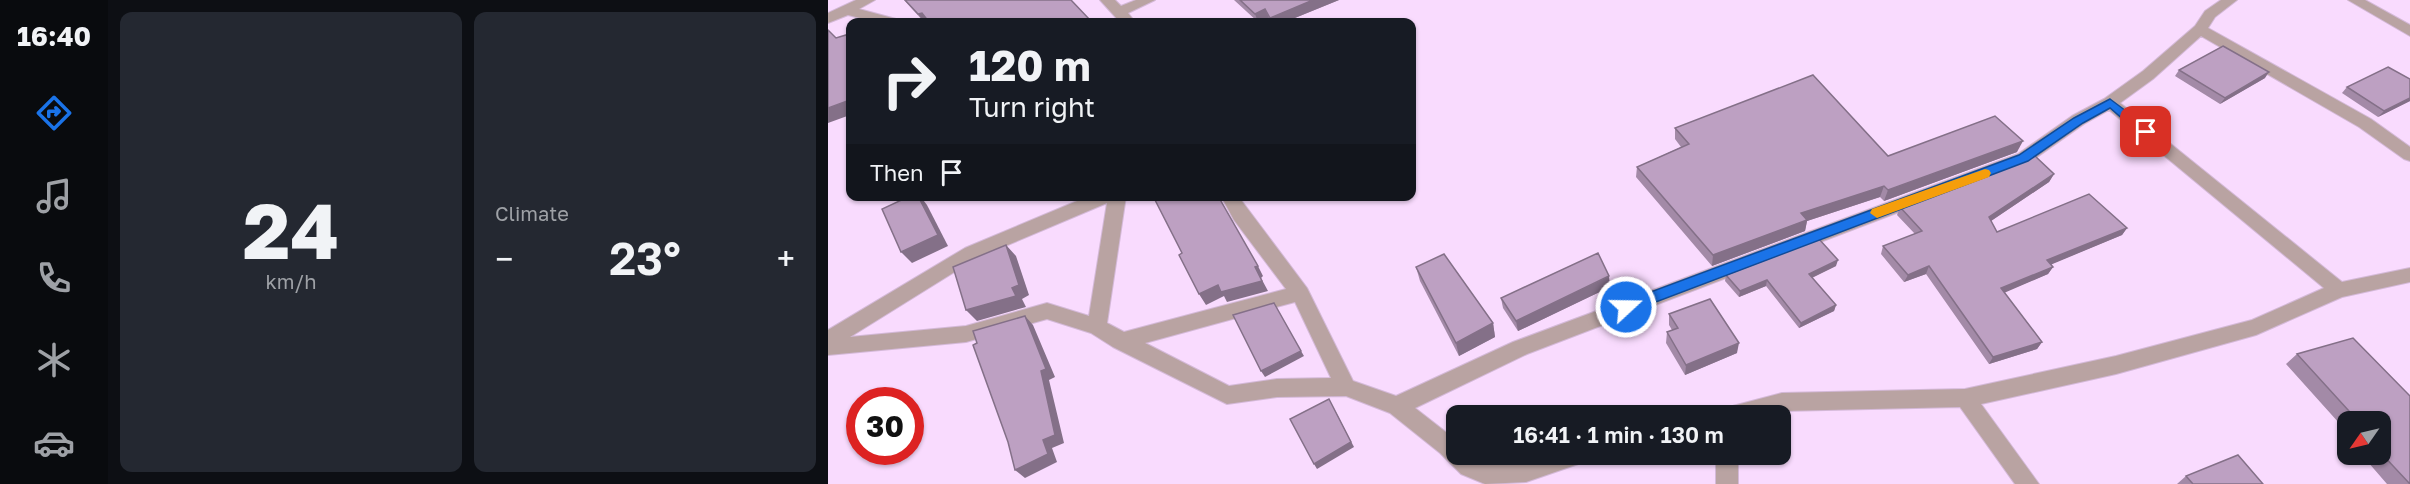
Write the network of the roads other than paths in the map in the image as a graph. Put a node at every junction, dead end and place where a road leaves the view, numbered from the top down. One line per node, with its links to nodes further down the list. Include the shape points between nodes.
1 (868, 0): 6 (street)
2 (1107, 0): 7 (street)
3 (1148, 0): 7 (street)
4 (2230, 0): 10 (street, via 2211,14)
5 (2355, 0): 11 (street)
6 (846, 10): 8 (street); 9 (street)
7 (1123, 17)
8 (876, 18)
9 (828, 20)
10 (2200, 29): 12 (street); 13 (street, via 2365,123)
11 (2410, 31)
12 (2110, 103): 18 (street); 27 (street, via 2024,158 1520,348)
13 (2410, 155)
14 (1095, 201): 21 (street, via 970,253)
15 (1117, 201): 20 (street)
16 (1232, 201): 19 (street)
17 (2410, 275): 18 (street)
18 (2339, 290): 25 (street, via 2256,327)
19 (1300, 293): 22 (street); 24 (street)
20 (1097, 327): 22 (street); 23 (street, via 1047,310 966,334)
21 (828, 340)
22 (1120, 341): 24 (street, via 1227,395 1277,388)
23 (828, 347)
24 (1346, 387): 27 (street)
25 (1965, 398): 26 (street); 33 (street)
26 (1771, 405)
27 (1397, 406): 28 (street)
28 (1446, 444)
29 (1467, 465): 30 (street, via 1491,476)
30 (1547, 465)
31 (1727, 465): 32 (street)
32 (1727, 484)
33 (2028, 484)

